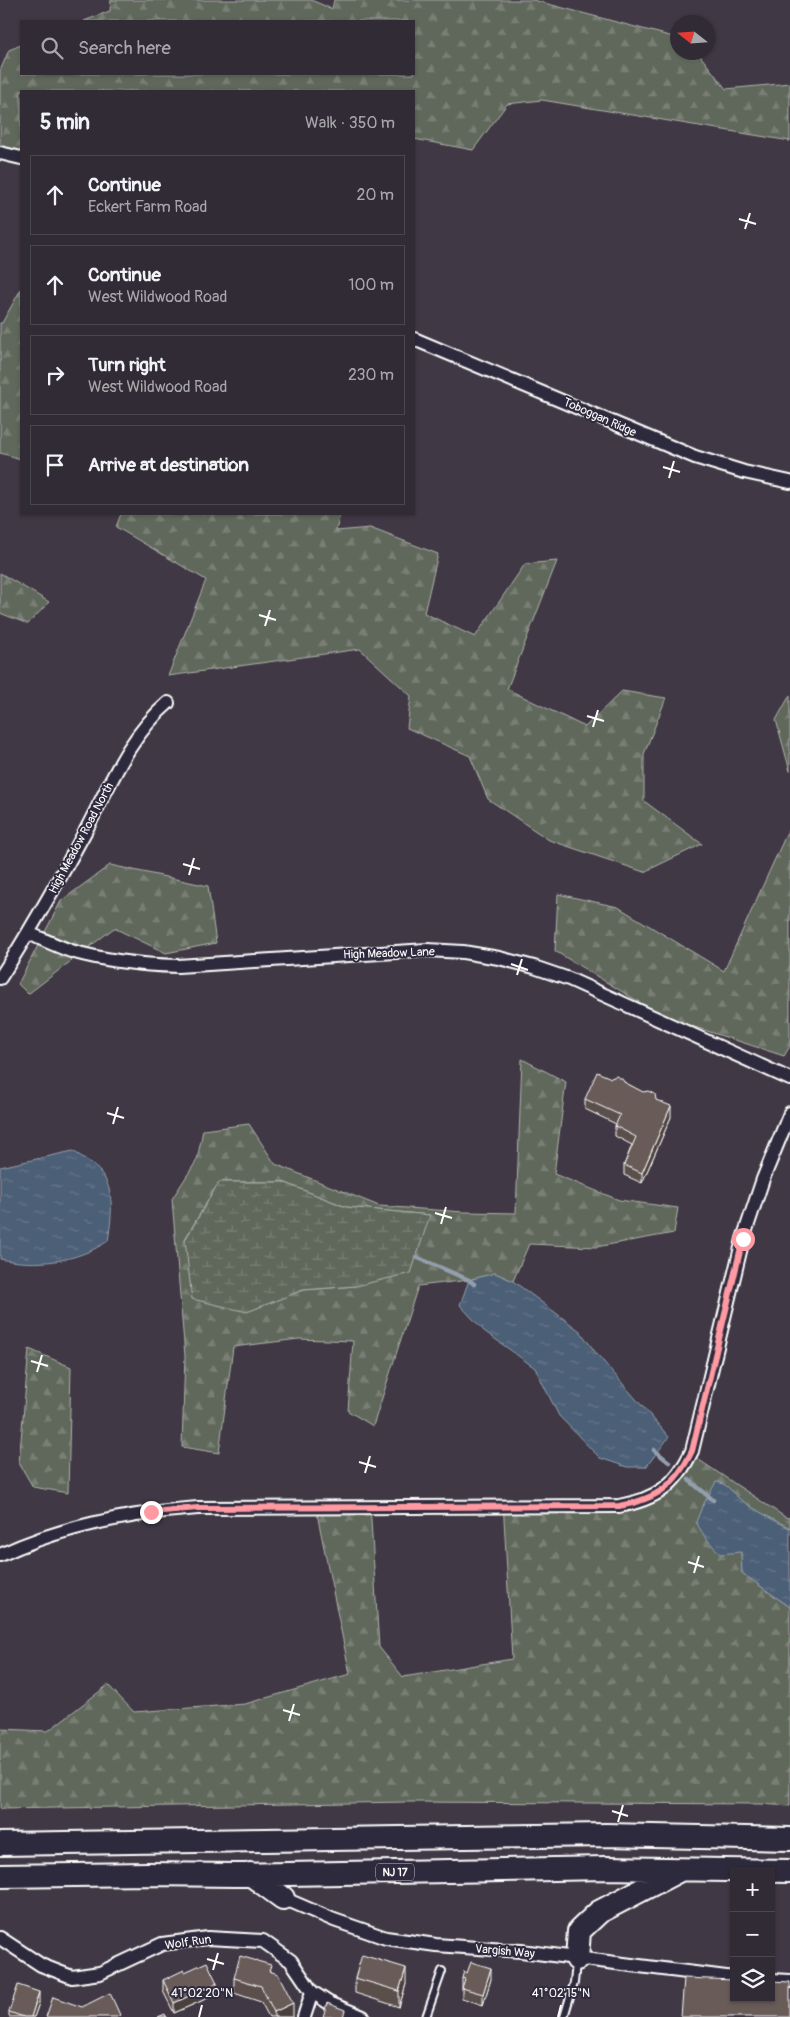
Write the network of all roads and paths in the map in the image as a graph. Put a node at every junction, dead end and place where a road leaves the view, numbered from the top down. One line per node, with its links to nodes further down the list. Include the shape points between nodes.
1 (0, 153): 2 (street)
2 (20, 158)
3 (415, 340): 4 (street, Toboggan Ridge, via 695,458)
4 (790, 482)
5 (168, 703): 6 (street, High Meadow Road North, via 142,728 126,752)
6 (28, 933): 7 (street, High Meadow Road North); 8 (street, High Meadow Lane, via 70,950 144,965 178,966 411,950 463,952 499,958 569,979)
7 (0, 978)
8 (790, 1080)
9 (790, 1113): 10 (street, via 743,1239 692,1451 683,1470 656,1495 619,1506 180,1509 105,1520 59,1532)
10 (0, 1555)
11 (790, 1839): 12 (highway, via 606,1835)
12 (0, 1844)
13 (680, 1869): 14 (highway, NJ 17); 15 (highway, NJ 17); 19 (highway, via 599,1912 579,1931)
14 (790, 1871)
15 (250, 1874): 16 (highway, NJ 17); 17 (highway)
16 (0, 1876)
17 (283, 1898): 19 (street, Vargish Way, via 386,1938)
18 (0, 1938): 24 (street, Wolf Run, via 41,1965 72,1977 100,1973 162,1944 208,1938 263,1941 291,1961)
19 (577, 1959): 21 (street, Vargish Way); 28 (lane)
20 (442, 1971): 27 (lane)
21 (730, 1978)
22 (775, 1980): 23 (street)
23 (790, 1981)
24 (312, 1992): 25 (street); 26 (street)
25 (304, 2017)
26 (363, 2017)
27 (426, 2017)
28 (564, 2017)

